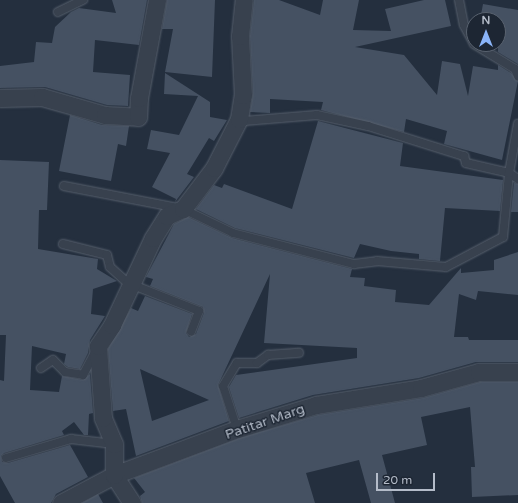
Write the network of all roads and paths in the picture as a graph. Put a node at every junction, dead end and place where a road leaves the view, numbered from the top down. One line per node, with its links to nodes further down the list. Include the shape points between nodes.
1 (82, 0): 5 (lane)
2 (157, 0): 10 (street, via 139,98 138,117 105,115 42,98)
3 (244, 0): 9 (street, via 240,36)
4 (459, 0): 6 (lane)
5 (58, 12)
6 (466, 29)
7 (487, 52): 8 (lane, via 515,69)
8 (518, 76)
9 (243, 95): 12 (lane, via 244,121 317,115 368,126 464,156 466,163); 15 (street, via 239,119 214,168)
10 (0, 98)
11 (518, 124): 12 (lane)
12 (509, 173): 13 (lane); 15 (lane, via 503,237 446,267 377,261 354,264 234,233)
13 (518, 179)
14 (64, 186): 15 (lane)
15 (184, 209): 17 (street, via 167,216 153,238)
16 (63, 244): 17 (lane, via 107,256 110,267)
17 (132, 286): 18 (lane, via 199,311); 19 (street)
18 (191, 332)
19 (98, 346): 21 (lane, via 83,375 65,372 53,360); 24 (street, via 103,418)
20 (299, 353): 23 (lane, via 268,355 257,363 237,363 223,386)
21 (40, 368)
22 (518, 372): 23 (street, Patitar Marg, via 479,372 421,388 316,405)
23 (237, 429): 26 (street, Patitar Marg)
24 (114, 444): 25 (lane, via 71,439); 26 (street)
25 (6, 458)
26 (114, 474): 27 (street, Patitar Marg); 28 (street)
27 (61, 503)
28 (132, 503)

